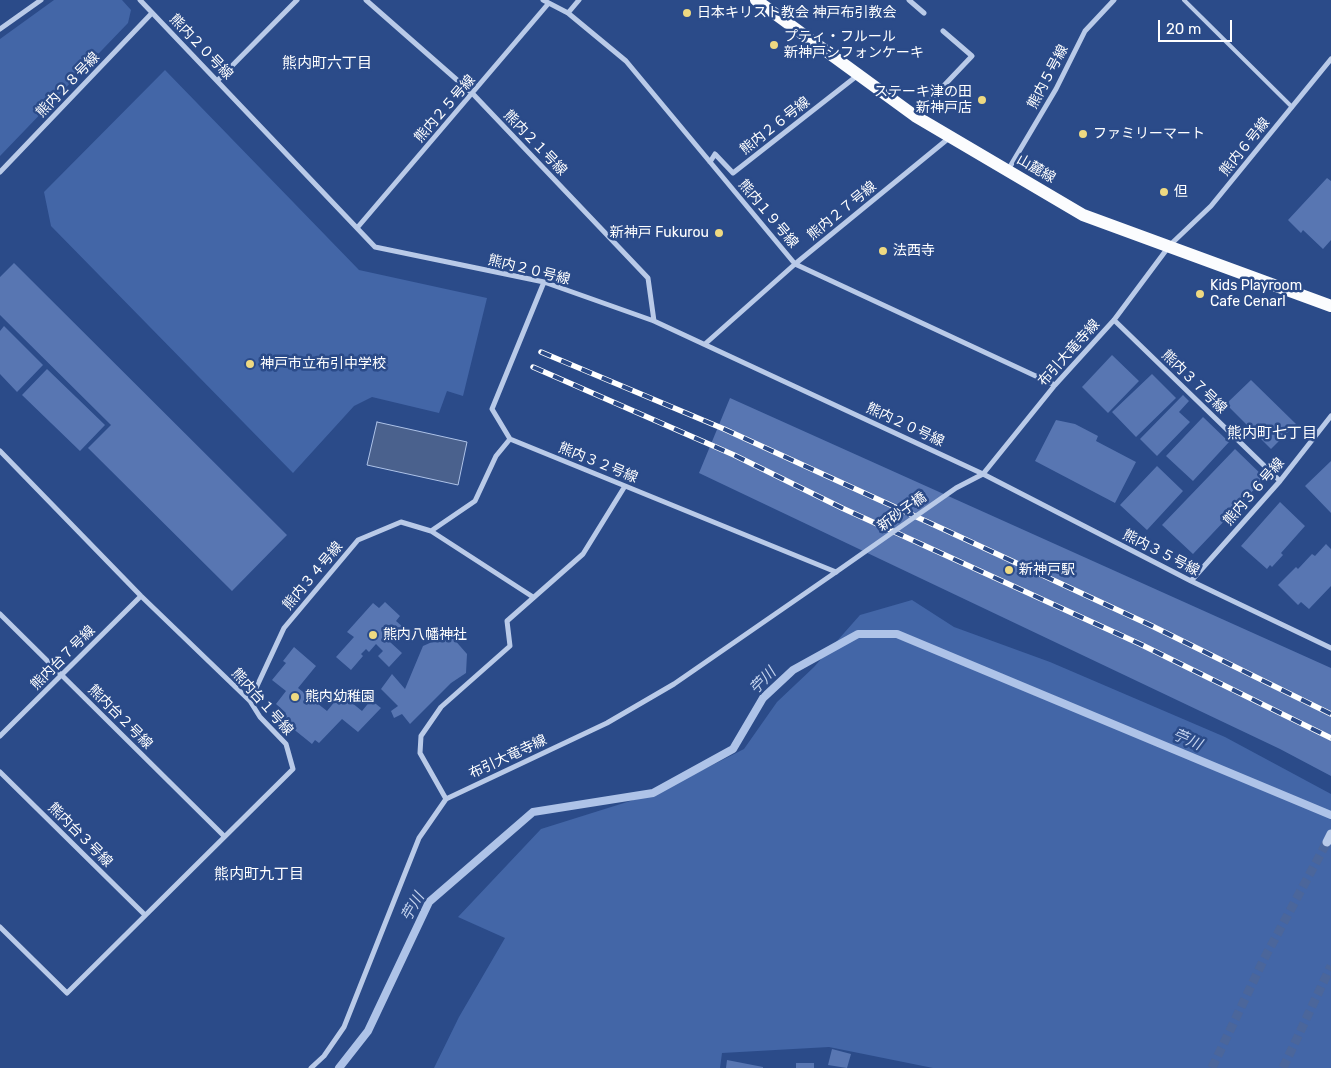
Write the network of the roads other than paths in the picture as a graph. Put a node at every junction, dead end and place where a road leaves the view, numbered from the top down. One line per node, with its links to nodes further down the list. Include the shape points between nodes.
1 (41, 0): 14 (street)
2 (297, 0): 18 (street)
3 (366, 0): 19 (street, 熊内２１号線)
4 (579, 0): 12 (street)
5 (756, 0): 17 (main road, 山麓線)
6 (909, 0): 13 (street)
7 (1114, 0): 24 (street, 熊内５号線, via 1085,31 1056,89)
8 (1184, 0): 20 (lane)
9 (143, 1): 11 (street, 熊内２０号線)
10 (546, 2): 12 (street, 熊内１９号線); 19 (street, 熊内２５号線)
11 (152, 13): 18 (street, 熊内２０号線); 25 (street, 熊内２８号線)
12 (568, 13): 23 (street, 熊内１９号線, via 626,61)
13 (924, 13)
14 (0, 29)
15 (943, 31): 21 (street, via 972,56)
16 (1331, 59): 20 (street, 熊内６号線)
17 (859, 75): 21 (main road, 山麓線); 23 (street, 熊内２６号線, via 733,173 715,154)
18 (218, 80): 26 (street, 熊内２０号線)
19 (473, 94): 26 (street, 熊内２５号線); 32 (street, 熊内２１号線, via 648,278)
20 (1292, 106): 27 (street, 熊内６号線, via 1211,206)
21 (915, 116): 22 (main road, 山麓線)
22 (950, 137): 24 (main road, 山麓線); 28 (street, 熊内２７号線)
23 (710, 162): 28 (street, 熊内１９号線)
24 (1008, 170): 27 (main road, 山麓線, via 1083,215)
25 (0, 172)
26 (357, 228): 29 (street, 熊内２０号線, via 375,247)
27 (1170, 245): 30 (main road, 山麓線); 31 (street, 布引大竜寺線)
28 (795, 264): 33 (street, 熊内２７号線); 34 (street, 熊内１９号線)
29 (544, 282): 32 (street, 熊内２０号線); 36 (street, via 492,409)
30 (1331, 306)
31 (1114, 320): 34 (street, 布引大竜寺線); 39 (street, 熊内３７号線)
32 (654, 321): 33 (street, 熊内２０号線)
33 (705, 344): 38 (street, 熊内２０号線)
34 (1055, 385): 38 (street, 布引大竜寺線)
35 (1331, 416): 39 (street, 熊内３６号線)
36 (510, 439): 40 (street, 熊内３２号線); 41 (street, via 496,456 475,501)
37 (0, 451): 44 (street, 熊内台１号線)
38 (982, 474): 42 (street, 新砂子橋, bridge, via 956,488); 43 (street, 熊内３５号線)
39 (1280, 481): 43 (street, 熊内３６号線)
40 (625, 486): 42 (street, 熊内３２号線); 45 (street, via 583,554)
41 (431, 531): 45 (street, 熊内３４号線); 49 (street, 熊内３４号線, via 401,522 358,540 284,628)
42 (836, 572): 52 (street, 布引大竜寺線, via 674,684 607,723)
43 (1191, 581): 47 (street, 熊内３５号線)
44 (141, 596): 48 (street, 熊内台７号線); 49 (street, 熊内台１号線)
45 (533, 597): 52 (street, via 507,622 510,646 441,707 422,736 420,753)
46 (0, 614): 48 (street, 熊内台２号線)
47 (1331, 648)
48 (62, 675): 50 (street, 熊内台７号線); 53 (street, 熊内台２号線)
49 (250, 701): 53 (street, 熊内台１号線, via 260,717 286,744 293,769)
50 (0, 736)
51 (0, 772): 54 (street, 熊内台３号線)
52 (446, 799): 56 (street, via 419,838 344,1027 324,1056)
53 (224, 836): 54 (street, 熊内台１号線)
54 (144, 914): 55 (street, 熊内台１号線, via 67,993)
55 (0, 927)
56 (311, 1068)

